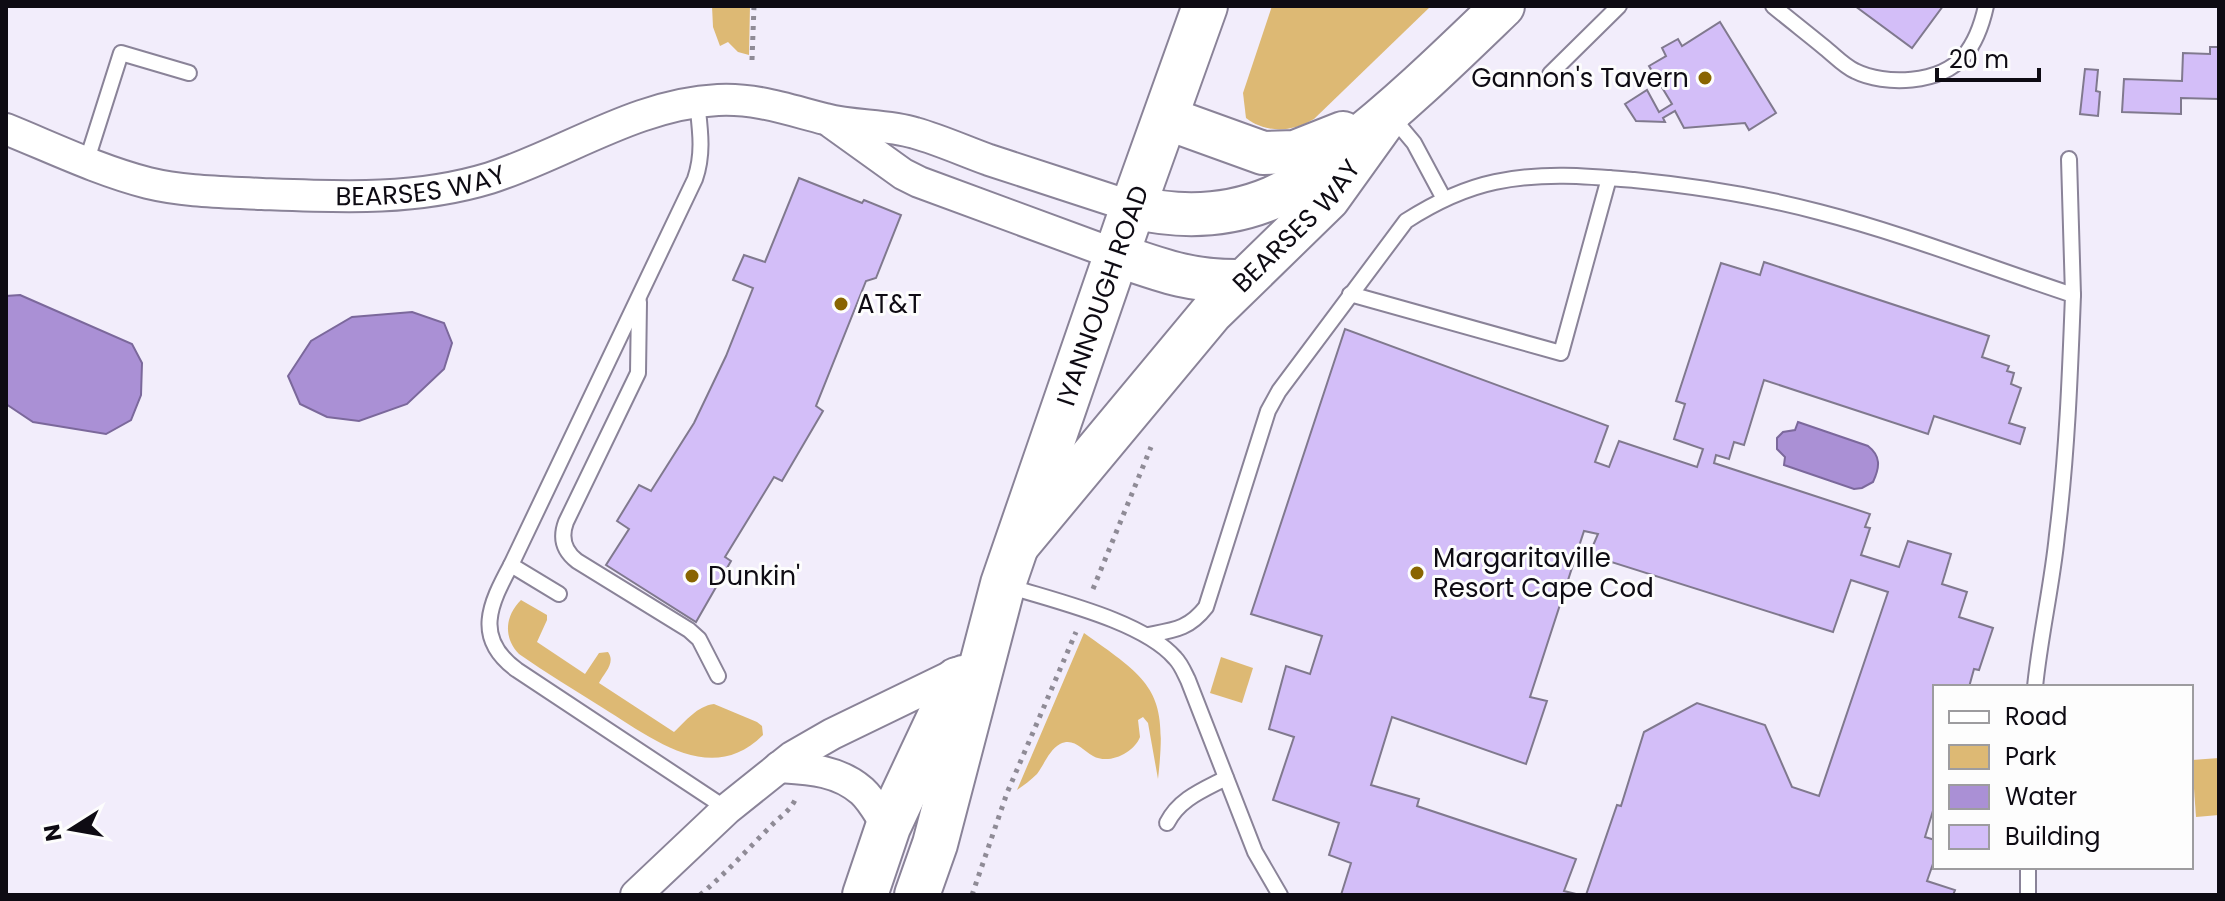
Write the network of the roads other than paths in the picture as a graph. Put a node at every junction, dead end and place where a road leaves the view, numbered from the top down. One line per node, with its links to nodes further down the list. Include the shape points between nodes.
1 (1205, 6): 10 (main road, IYANNOUGH ROAD)
2 (1503, 6): 9 (main road, BEARSES WAY)
3 (1619, 6): 7 (lane)
4 (1773, 6): 5 (lane, via 1852,69 1894,81 1943,71 1963,58)
5 (1986, 6)
6 (189, 73): 14 (lane, via 121,53)
7 (1550, 74)
8 (697, 102): 11 (street, BEARSES WAY, via 775,104); 14 (street, BEARSES WAY, via 652,112 491,177 405,195 208,191 151,184); 22 (lane, via 700,163)
9 (1389, 114): 10 (main road, via 1279,154 1249,149); 16 (lane, via 1414,143); 17 (main road, BEARSES WAY, via 1274,198 1190,215); 19 (main road, BEARSES WAY, via 1328,199)
10 (1166, 118): 17 (main road, IYANNOUGH ROAD)
11 (827, 120): 17 (street, BEARSES WAY, via 912,132); 18 (street, BEARSES WAY, via 919,182)
12 (6, 129): 14 (street, BEARSES WAY)
13 (2069, 159): 21 (lane)
14 (86, 163)
15 (1609, 178): 16 (lane, via 1536,176); 20 (lane, via 1561,353); 21 (lane, via 1669,183 1817,211)
16 (1444, 199): 20 (lane, via 1406,221)
17 (1133, 207): 18 (main road, IYANNOUGH ROAD)
18 (1117, 255): 19 (main road, BEARSES WAY, via 1181,276); 24 (main road, IYANNOUGH ROAD)
19 (1242, 281): 24 (main road)
20 (1350, 294): 26 (lane, via 1268,411 1206,607 1183,628)
21 (2073, 295): 29 (lane, via 2057,536)
22 (639, 297): 23 (lane); 28 (lane, via 638,373 566,522 564,543 577,561 689,630)
23 (511, 565): 25 (lane); 32 (lane, via 490,619 494,650)
24 (1009, 567): 26 (lane, via 1085,610); 27 (main road, IYANNOUGH ROAD); 38 (main road, IYANNOUGH ROAD)
25 (559, 594)
26 (1148, 635): 31 (lane, via 1182,668)
27 (962, 671): 30 (street, via 832,734); 34 (main road, IYANNOUGH ROAD)
28 (718, 676)
29 (2035, 685)
30 (779, 767): 32 (street); 34 (street, via 815,769 843,779 864,792)
31 (1226, 778): 33 (lane, via 1180,803); 39 (lane, via 1255,852)
32 (727, 809): 36 (street)
33 (1167, 823)
34 (888, 827): 37 (main road, IYANNOUGH ROAD)
35 (2028, 869): 40 (lane)
36 (636, 895)
37 (865, 895)
38 (917, 895)
39 (1280, 895)
40 (2028, 895)

